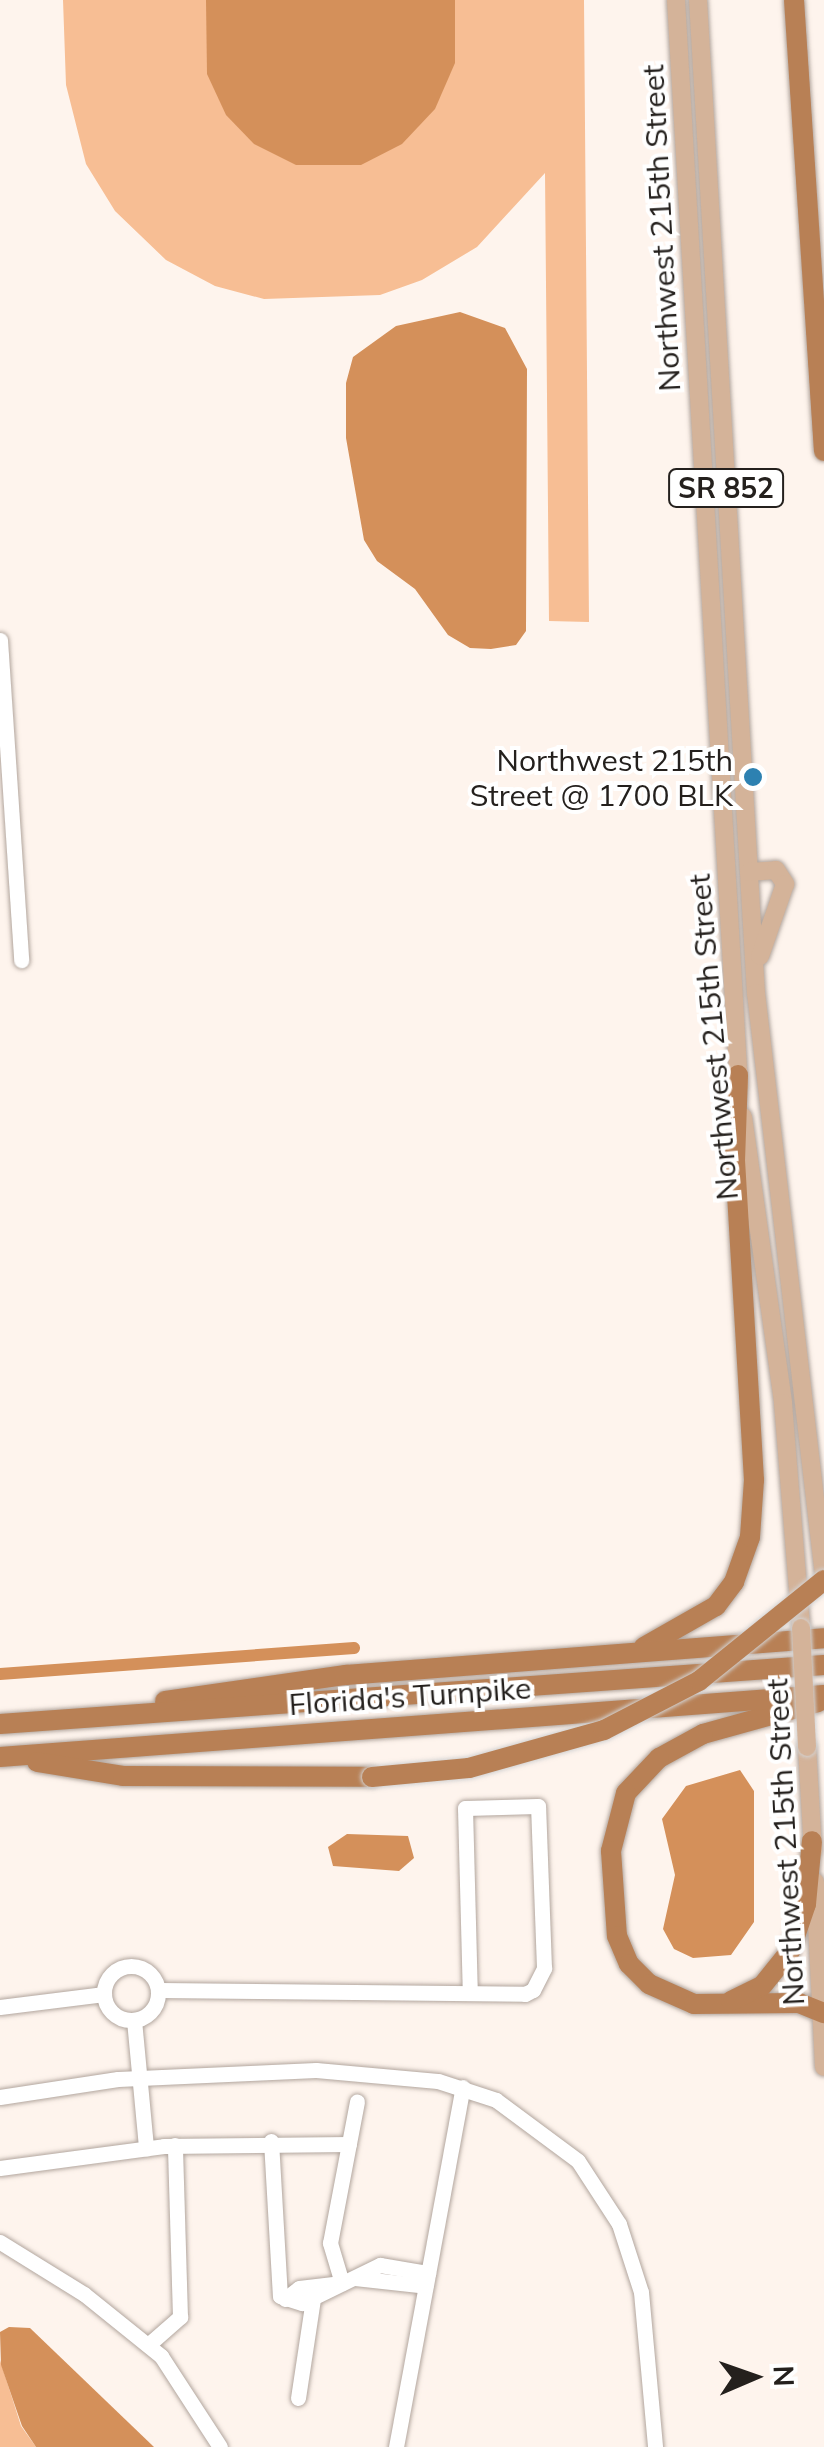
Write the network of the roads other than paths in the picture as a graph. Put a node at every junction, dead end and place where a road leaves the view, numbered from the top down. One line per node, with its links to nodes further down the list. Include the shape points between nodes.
1 (676, 0): 11 (main road, Northwest 215th Street / SR 852)
2 (794, 0): 4 (highway)
3 (694, 4): 8 (main road, Northwest 215th Street / SR 852)
4 (803, 138): 5 (highway); 6 (highway)
5 (824, 284)
6 (824, 450)
7 (0, 640): 9 (street)
8 (749, 872): 10 (main road, Northwest 215th Street / SR 852); 10 (main road, via 776,870 784,884)
9 (20, 960)
10 (755, 971): 12 (main road, Northwest 215th Street / SR 852)
11 (738, 1076): 14 (highway, via 735,1161 754,1480 750,1537 734,1582 706,1615); 20 (main road, Northwest 215th Street / SR 852, bridge, via 783,1403)
12 (824, 1578): 19 (highway, bridge, via 699,1681 604,1730 469,1768 372,1777 123,1776)
13 (824, 1638): 14 (highway)
14 (628, 1654): 17 (highway, via 246,1685)
15 (824, 1664): 17 (highway, Florida's Turnpike)
16 (824, 1697): 19 (highway, Florida's Turnpike); 24 (highway, via 685,1742 640,1774 618,1811 615,1920 626,1958 672,1998)
17 (83, 1718): 18 (highway, Florida's Turnpike)
18 (0, 1724)
19 (2, 1757)
20 (812, 1840): 24 (highway, via 806,1904 790,1950 762,1986); 26 (main road, Northwest 215th Street / SR 852)
21 (159, 1990): 22 (street); 23 (street, via 148,1971 130,1966 112,1973); 27 (street, via 151,2012)
22 (470, 1992): 22 (street, via 465,1808 538,1806 540,1982 525,1994)
23 (104, 1994): 25 (street); 27 (street, via 115,2015)
24 (723, 2004): 26 (highway)
25 (0, 2007)
26 (823, 2011): 28 (main road, Northwest 215th Street / SR 852)
27 (134, 2020): 29 (street)
28 (824, 2067)
29 (139, 2078): 30 (street, via 316,2070); 31 (street); 36 (street)
30 (463, 2087): 40 (street); 47 (street, via 524,2115 578,2161 604,2196 632,2256)
31 (0, 2097)
32 (357, 2102): 34 (street)
33 (271, 2141): 34 (street); 35 (street); 41 (street, via 275,2282)
34 (349, 2144): 39 (street, via 330,2243)
35 (175, 2146): 36 (street); 43 (street, via 180,2317)
36 (146, 2148): 37 (street)
37 (0, 2168)
38 (0, 2242): 43 (street, via 84,2294)
39 (349, 2280): 40 (street); 41 (street, via 299,2288); 42 (street)
40 (427, 2280): 46 (street)
41 (286, 2299): 42 (street)
42 (314, 2299): 44 (street)
43 (148, 2345): 45 (street)
44 (298, 2398)
45 (220, 2447)
46 (396, 2447)
47 (656, 2447)

